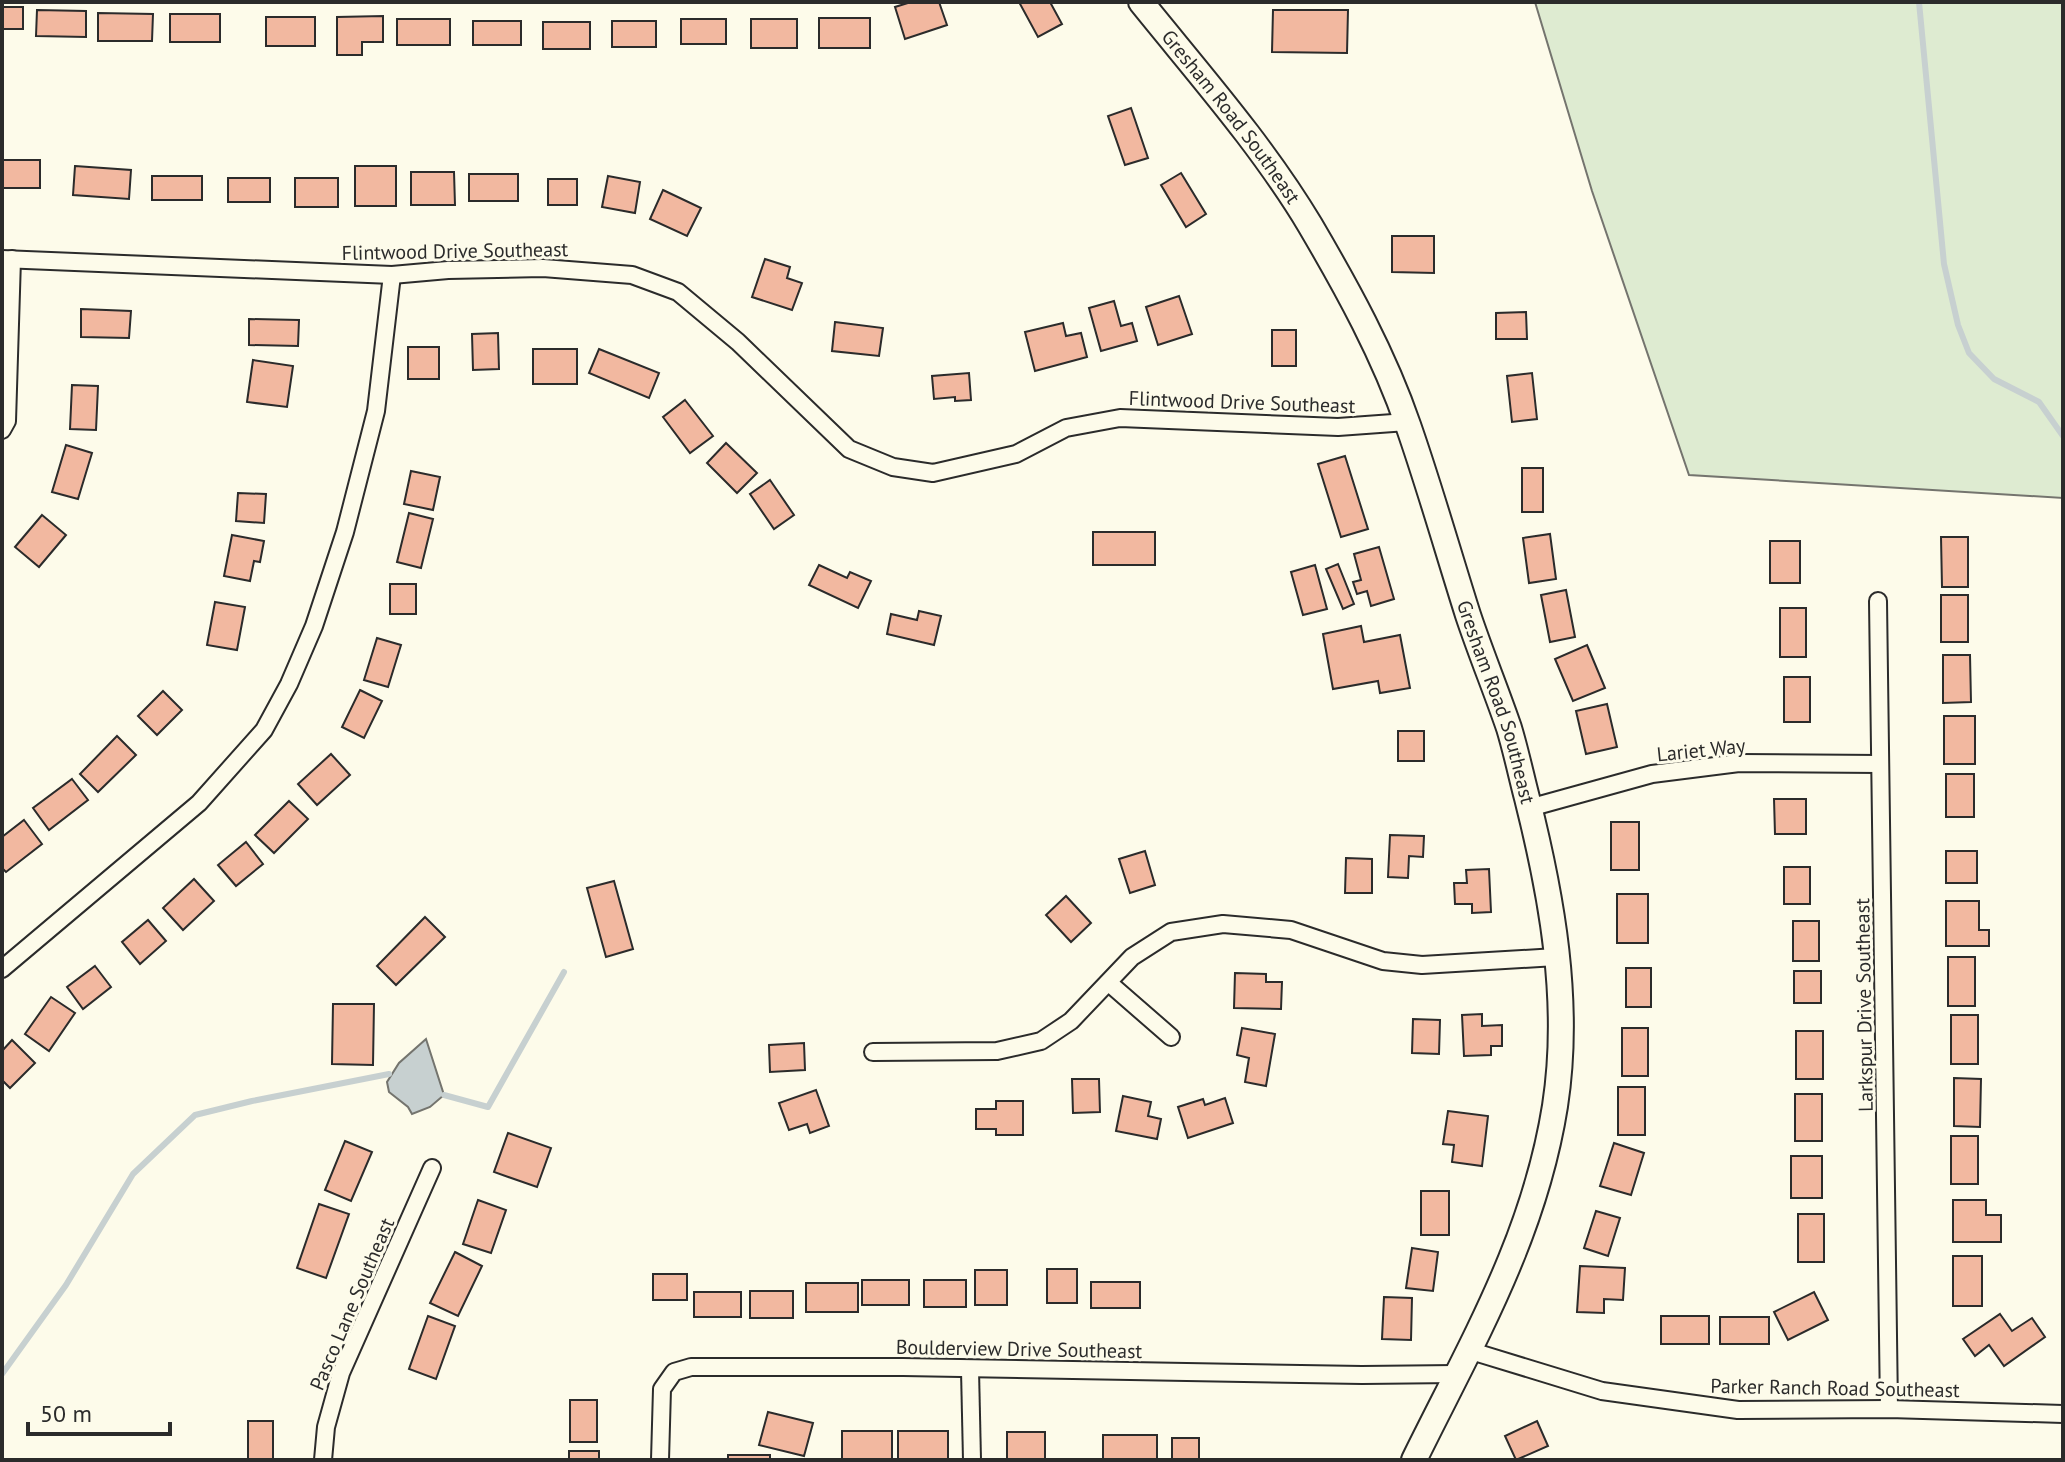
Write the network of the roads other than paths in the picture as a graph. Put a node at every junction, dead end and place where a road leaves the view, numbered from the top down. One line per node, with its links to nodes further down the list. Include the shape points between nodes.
1 (1141, 2): 4 (street, Gresham Road Southeast, via 1261,152 1308,222 1350,295)
2 (7, 259): 3 (street, Flintwood Drive Southeast); 5 (street, via 7,421)
3 (392, 275): 4 (street, Flintwood Drive Southeast, via 543,268 632,275 678,292 849,449 893,467 933,473 1016,454 1066,428 1120,418 1338,427); 10 (street, via 376,411 345,532 314,626 264,730 199,803)
4 (1407, 422): 8 (street, Gresham Road Southeast, via 1510,732)
5 (2, 430)
6 (1878, 601): 7 (street, Larkspur Drive Southeast)
7 (1880, 764): 8 (street, Lariet Way, via 1739,763 1652,774); 18 (street, Larkspur Drive Southeast)
8 (1529, 808): 9 (street, Gresham Road Southeast)
9 (1556, 957): 11 (street, via 1422,965 1383,961 1291,930 1223,924 1171,932 1132,957); 15 (street, Gresham Road Southeast, via 1559,1075 1546,1158 1511,1265)
10 (2, 969)
11 (1109, 983): 12 (street); 13 (street, via 1071,1021 1041,1041 997,1051)
12 (1171, 1037)
13 (873, 1052)
14 (432, 1168): 20 (street, Pasco Lane Southeast, via 341,1373)
15 (1468, 1350): 17 (street, Gresham Road Southeast); 18 (street, Parker Ranch Road Southeast, via 1602,1391 1738,1410)
16 (970, 1370): 17 (street, Boulderview Drive Southeast); 21 (street, Boulderview Drive Southeast, via 691,1367 674,1372 662,1389); 22 (street)
17 (1456, 1374): 23 (street, Gresham Road Southeast)
18 (1889, 1409): 19 (street, Parker Ranch Road Southeast)
19 (2063, 1414)
20 (323, 1460)
21 (660, 1460)
22 (972, 1460)
23 (1414, 1460)

